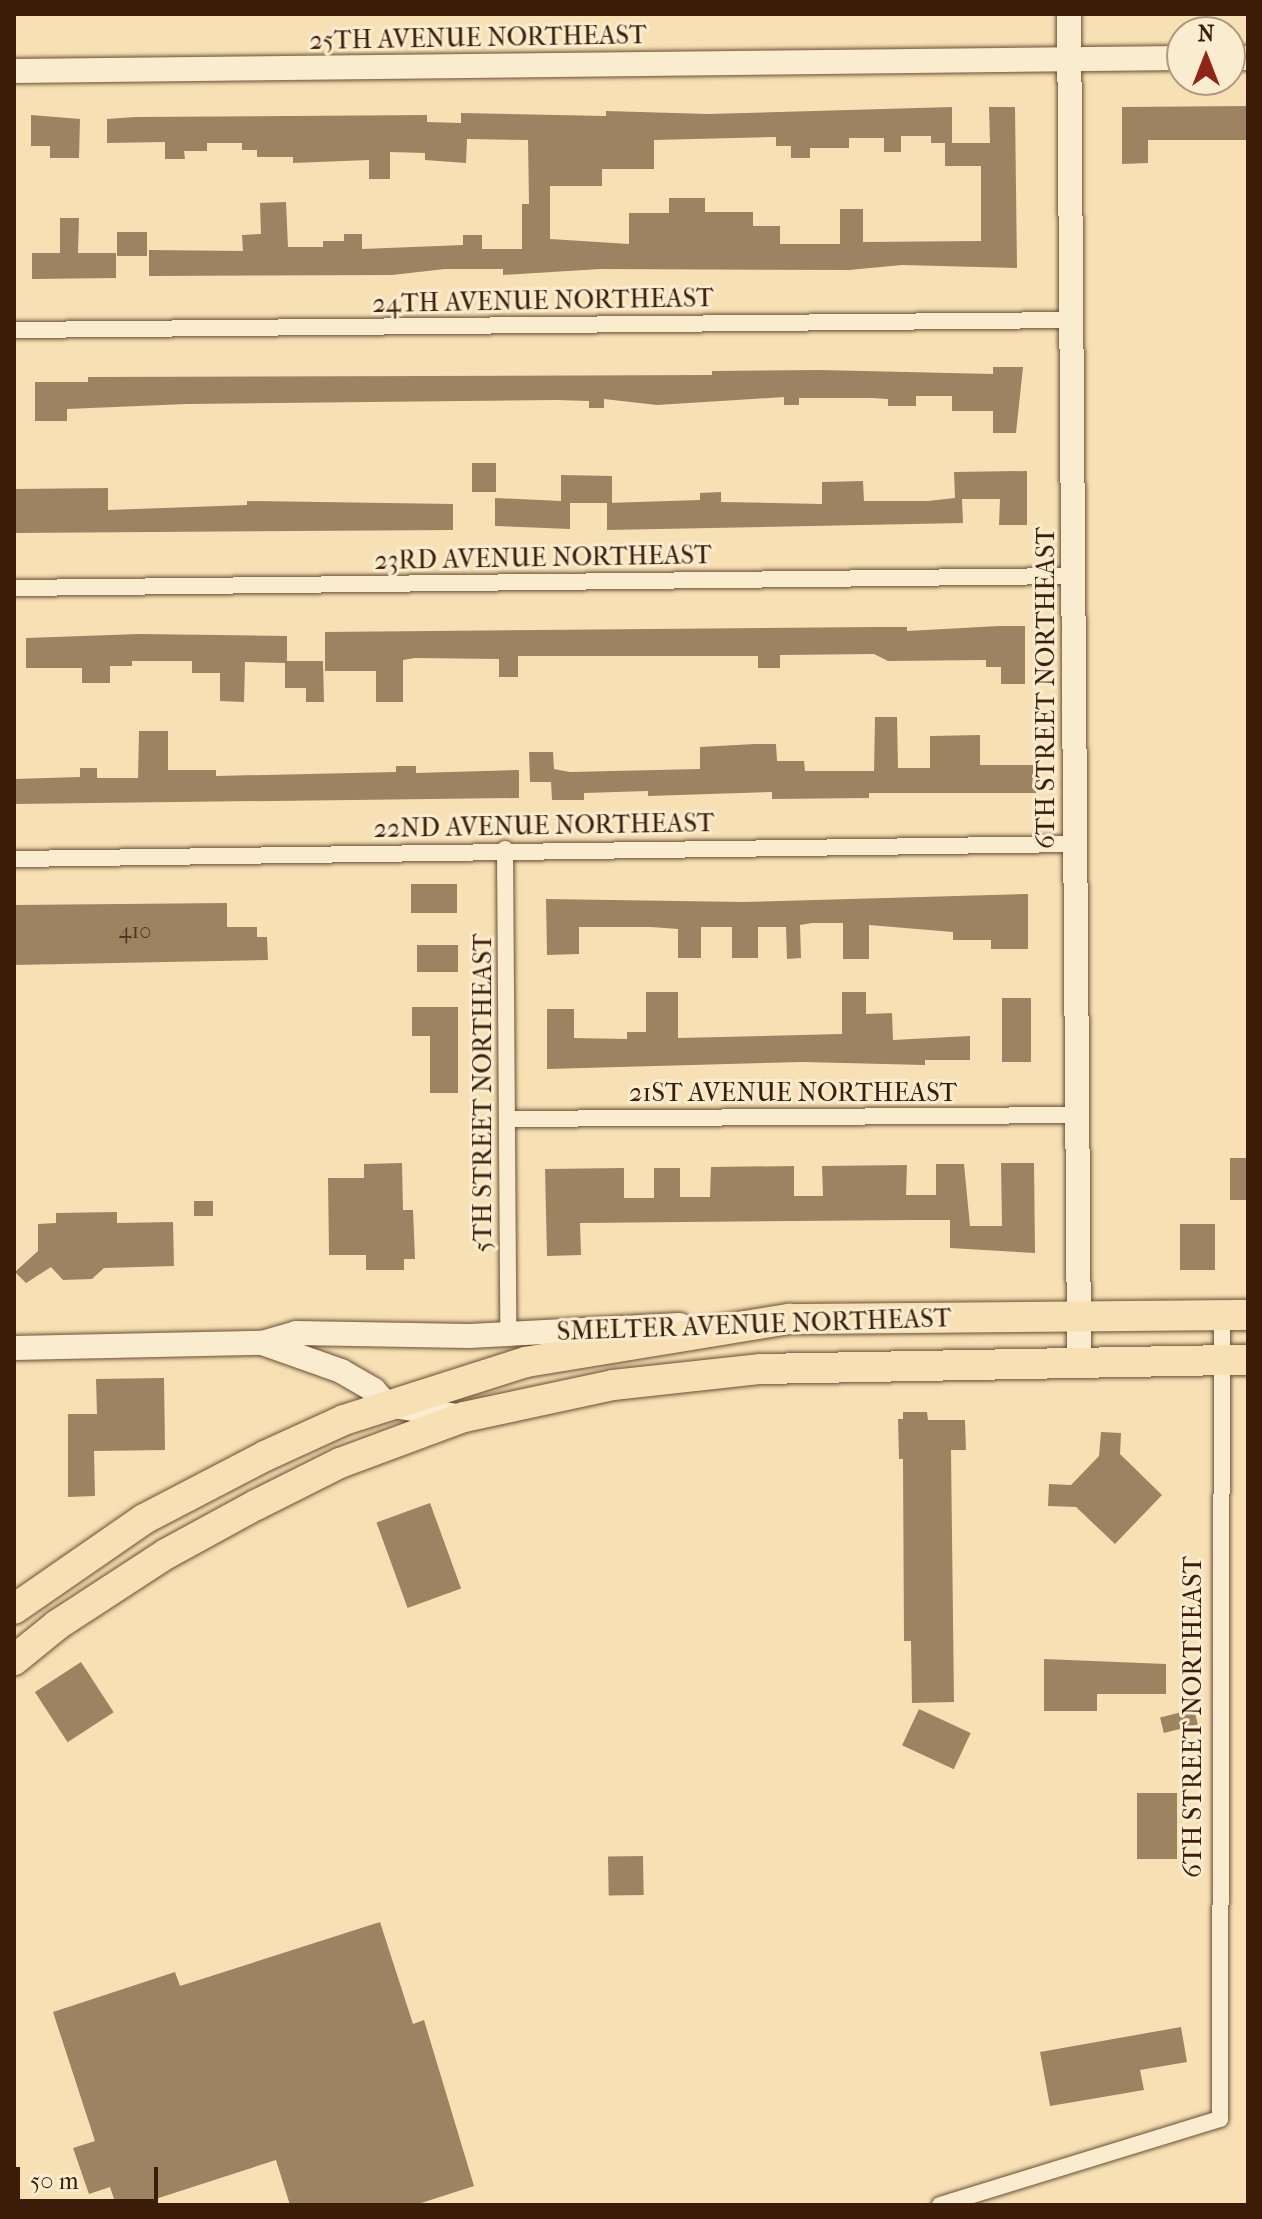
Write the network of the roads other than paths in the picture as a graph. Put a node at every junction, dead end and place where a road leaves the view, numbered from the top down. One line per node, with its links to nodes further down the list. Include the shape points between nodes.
1 (1069, 14): 3 (street, 6TH STREET NORTHEAST)
2 (1166, 58): 3 (street, 25TH AVENUE NORTHEAST)
3 (1070, 60): 4 (street, 25TH AVENUE NORTHEAST); 5 (street, 6TH STREET NORTHEAST)
4 (14, 71)
5 (1072, 320): 6 (street, 24TH AVENUE NORTHEAST); 7 (street, 6TH STREET NORTHEAST)
6 (14, 330)
7 (1073, 576): 8 (street, 23RD AVENUE NORTHEAST); 9 (street, 6TH STREET NORTHEAST)
8 (14, 588)
9 (1075, 844): 10 (street, 22ND AVENUE NORTHEAST); 12 (street, 6TH STREET NORTHEAST)
10 (505, 849): 11 (street, 22ND AVENUE NORTHEAST); 13 (street, 5TH STREET NORTHEAST)
11 (14, 859)
12 (1077, 1115): 13 (street, 21ST AVENUE NORTHEAST); 14 (street, 6TH STREET NORTHEAST)
13 (508, 1119): 17 (street, 5TH STREET NORTHEAST)
14 (1079, 1315): 15 (highway, SMELTER AVENUE NORTHEAST); 16 (highway, SMELTER AVENUE NORTHEAST); 21 (street, 6TH STREET NORTHEAST)
15 (1235, 1315): 20 (street, 6TH STREET NORTHEAST)
16 (790, 1319): 17 (street, SMELTER AVENUE NORTHEAST); 22 (highway, via 526,1362)
17 (508, 1335): 18 (street, SMELTER AVENUE NORTHEAST, via 296,1333)
18 (262, 1343): 19 (street, SMELTER AVENUE NORTHEAST); 22 (street, SMELTER AVENUE NORTHEAST, via 341,1371 374,1390)
19 (14, 1348)
20 (1235, 1360): 21 (highway, SMELTER AVENUE NORTHEAST); 26 (street, 6TH STREET NORTHEAST, via 1220,2119)
21 (1079, 1361): 23 (highway, SMELTER AVENUE NORTHEAST, via 761,1369 613,1385)
22 (387, 1405): 23 (street); 24 (highway, via 265,1456 144,1519)
23 (464, 1417): 25 (highway, SMELTER AVENUE NORTHEAST, via 340,1463 256,1505 166,1554 57,1625)
24 (14, 1609)
25 (14, 1660)
26 (940, 2205)

